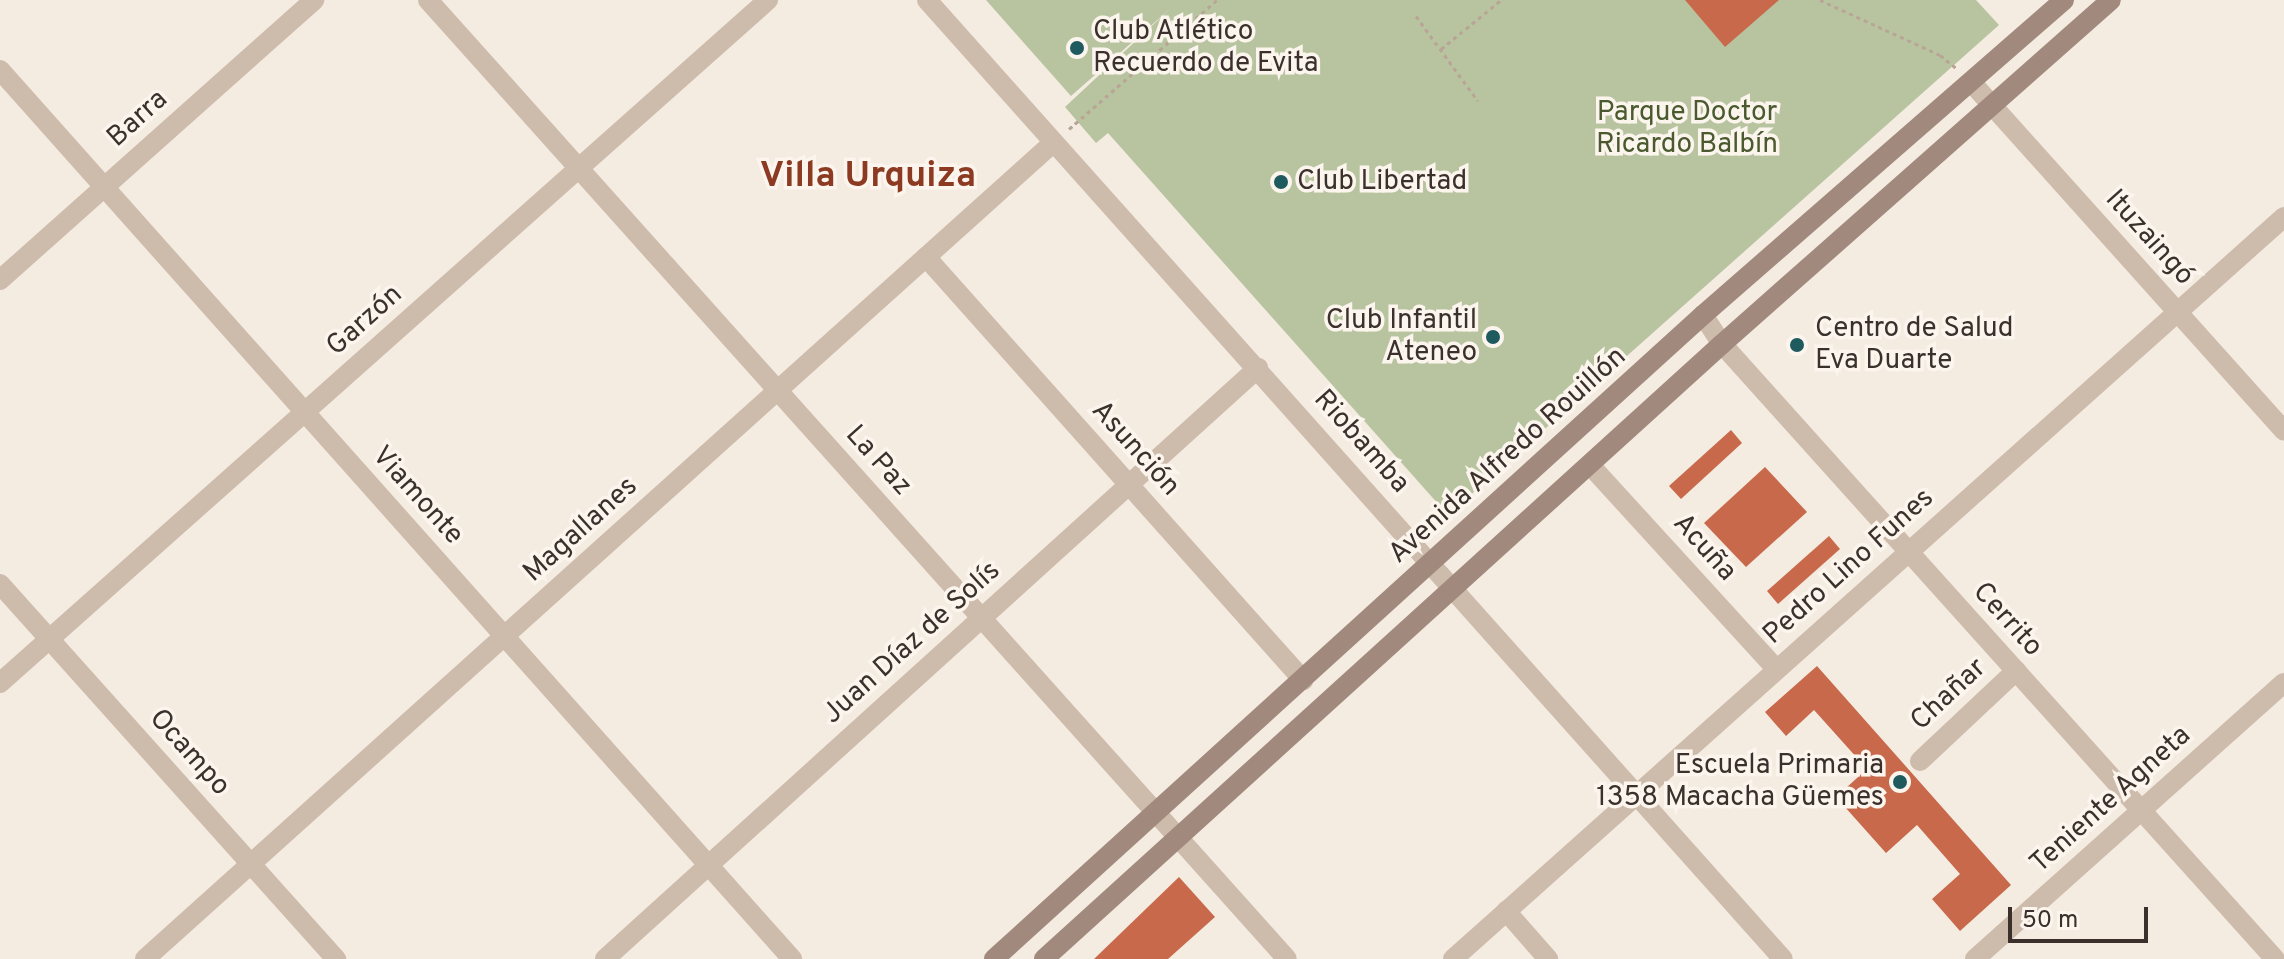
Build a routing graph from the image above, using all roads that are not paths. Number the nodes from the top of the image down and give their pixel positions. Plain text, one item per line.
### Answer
1 (314, 0) edge
2 (428, 0) edge
3 (927, 0) edge
4 (2064, 0) edge
5 (2111, 0) edge
6 (761, 2) edge
7 (0, 70) edge
8 (1972, 83) junction
9 (1993, 105) junction
10 (1054, 142) junction
11 (579, 168) junction
12 (104, 187) junction
13 (2284, 217) edge
14 (926, 257) junction
15 (0, 280) edge
16 (2178, 312) junction
17 (1703, 315) junction
18 (1722, 344) junction
19 (1258, 368) junction
20 (778, 390) junction
21 (305, 412) junction
22 (2284, 431) edge
23 (1590, 465) junction
24 (1129, 485) junction
25 (1908, 552) junction
26 (1444, 576) junction
27 (0, 584) edge
28 (981, 618) junction
29 (504, 636) junction
30 (49, 639) junction
31 (1776, 669) junction
32 (2016, 671) junction
33 (1303, 680) junction
34 (0, 683) edge
35 (2284, 683) edge
36 (1920, 761) dead end
37 (1637, 794) junction
38 (2142, 811) junction
39 (1155, 812) junction
40 (1179, 839) junction
41 (250, 864) junction
42 (709, 865) junction
43 (1506, 911) junction
44 (145, 959) edge
45 (336, 959) edge
46 (605, 959) edge
47 (792, 959) edge
48 (994, 959) edge
49 (1044, 959) edge
50 (1287, 959) edge
51 (1453, 959) edge
52 (1548, 959) edge
53 (1783, 959) edge
54 (1975, 959) edge
55 (2275, 959) edge

1 - 12 street, Barra
2 - 11 street, La Paz
3 - 10 street, Riobamba
4 - 8 street, Avenida Alfredo Rouillón
5 - 9 street, Avenida Alfredo Rouillón
6 - 11 street, Garzón
7 - 12 street, Viamonte
8 - 9 street, Ituzaingó
8 - 17 street, Avenida Alfredo Rouillón
9 - 16 street, Ituzaingó
9 - 18 street, Avenida Alfredo Rouillón
10 - 14 street, Magallanes
10 - 19 street, Riobamba
11 - 20 street, La Paz
11 - 21 street, Garzón
12 - 15 street, Barra
12 - 21 street, Viamonte
13 - 16 street, Pedro Lino Funes
14 - 20 street, Magallanes
14 - 24 street, Asunción
16 - 22 street, Ituzaingó
16 - 25 street, Pedro Lino Funes
17 - 18 street, Cerrito
17 - 26 street, Avenida Alfredo Rouillón
18 - 23 street, Avenida Alfredo Rouillón
18 - 25 street, Cerrito
19 - 24 street, Juan Díaz de Solís
19 - 26 street, Riobamba
20 - 28 street, La Paz
20 - 29 street, Magallanes
21 - 29 street, Viamonte
21 - 30 street, Garzón
23 - 26 street, Avenida Alfredo Rouillón
23 - 31 street, Acuña
24 - 28 street, Juan Díaz de Solís
24 - 33 street, Asunción
25 - 31 street, Pedro Lino Funes
25 - 32 street, Cerrito
26 - 33 street, Avenida Alfredo Rouillón
26 - 37 street, Riobamba
26 - 40 street, Avenida Alfredo Rouillón
27 - 30 street, Ocampo
28 - 39 street, La Paz
28 - 42 street, Juan Díaz de Solís
29 - 41 street, Magallanes
29 - 42 street, Viamonte
30 - 34 street, Garzón
30 - 41 street, Ocampo
31 - 37 street, Pedro Lino Funes
32 - 36 street, Chañar
32 - 38 street, Cerrito
33 - 39 street, Avenida Alfredo Rouillón
35 - 38 street, Teniente Agneta
37 - 43 street, Pedro Lino Funes
37 - 53 street, Riobamba
38 - 54 street, Teniente Agneta
38 - 55 street, Cerrito
39 - 40 street, La Paz
39 - 48 street, Avenida Alfredo Rouillón
40 - 49 street, Avenida Alfredo Rouillón
40 - 50 street, La Paz
41 - 44 street, Magallanes
41 - 45 street, Ocampo
42 - 46 street, Juan Díaz de Solís
42 - 47 street, Viamonte
43 - 51 street, Pedro Lino Funes
43 - 52 street

